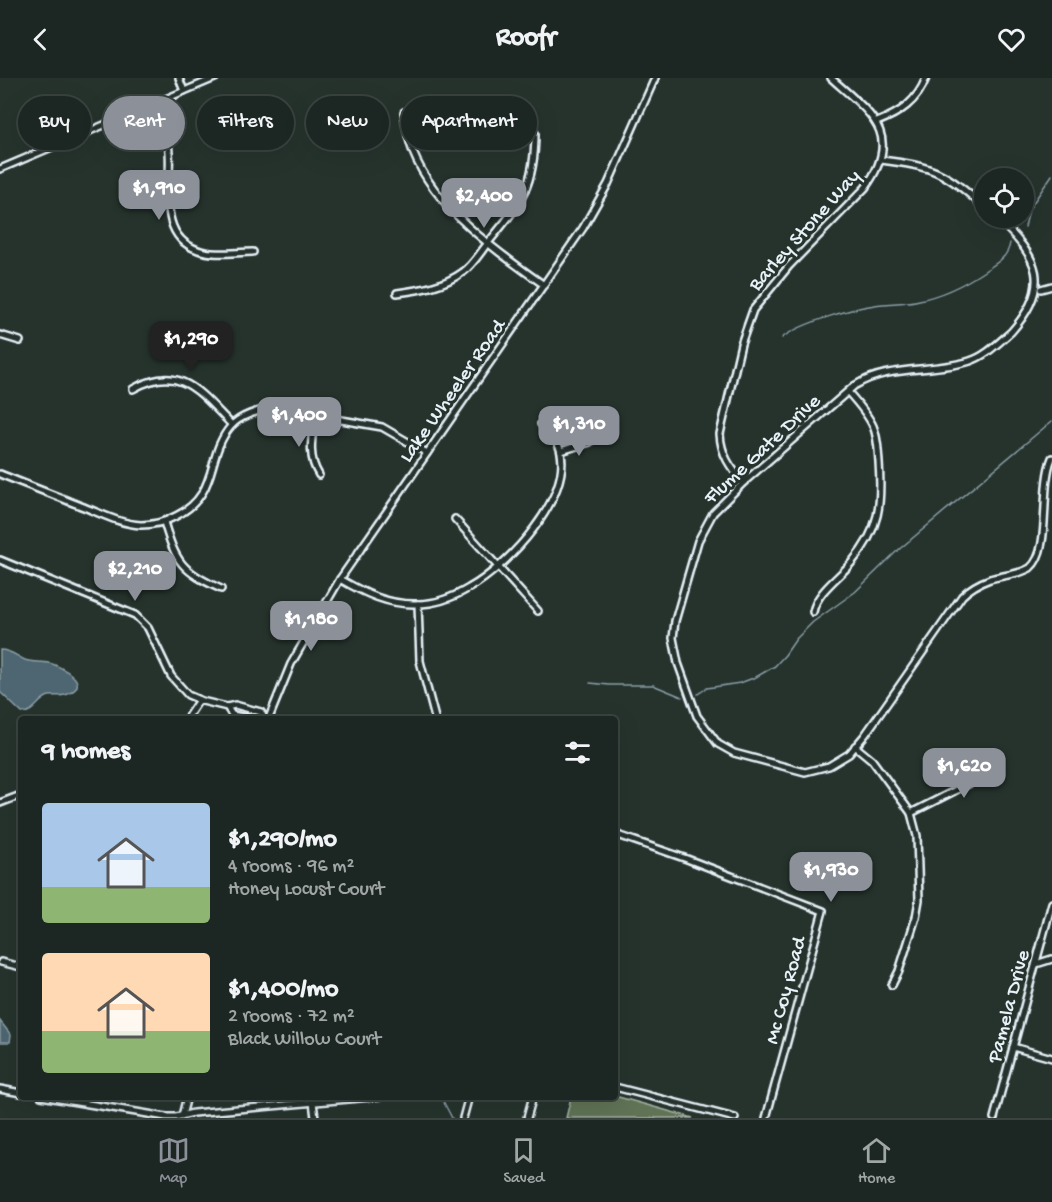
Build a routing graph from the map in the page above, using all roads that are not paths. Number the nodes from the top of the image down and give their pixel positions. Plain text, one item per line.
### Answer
1 (179, 78) edge
2 (214, 78) edge
3 (655, 78) edge
4 (831, 78) edge
5 (926, 78) edge
6 (184, 91) junction
7 (172, 96) edge
8 (877, 122) junction
9 (103, 125) edge
10 (169, 150) edge
11 (414, 150) edge
12 (535, 150) edge
13 (881, 160) junction
14 (0, 169) edge
15 (974, 198) edge
16 (1007, 228) edge
17 (487, 243) junction
18 (253, 252) dead end
19 (544, 285) junction
20 (1052, 286) edge
21 (1041, 289) junction
22 (397, 293) dead end
23 (0, 335) edge
24 (20, 341) dead end
25 (133, 389) dead end
26 (848, 392) junction
27 (315, 416) junction
28 (541, 424) dead end
29 (232, 425) junction
30 (590, 442) dead end
31 (561, 451) junction
32 (427, 453) junction
33 (1052, 458) edge
34 (0, 474) edge
35 (319, 475) dead end
36 (744, 482) junction
37 (455, 519) dead end
38 (164, 522) junction
39 (0, 560) edge
40 (498, 567) junction
41 (340, 579) junction
42 (221, 589) dead end
43 (418, 604) junction
44 (538, 611) dead end
45 (813, 612) dead end
46 (199, 700) junction
47 (227, 708) junction
48 (188, 716) edge
49 (237, 716) edge
50 (263, 716) edge
51 (270, 716) edge
52 (434, 716) edge
53 (855, 746) junction
54 (995, 755) dead end
55 (18, 796) edge
56 (0, 803) edge
57 (910, 813) junction
58 (618, 835) edge
59 (1052, 903) edge
60 (1052, 959) edge
61 (2, 962) dead end
62 (1036, 963) junction
63 (18, 966) edge
64 (892, 986) dead end
65 (1013, 1047) junction
66 (1052, 1058) edge
67 (618, 1088) edge
68 (0, 1089) edge
69 (18, 1092) edge
70 (65, 1100) edge
71 (186, 1100) edge
72 (336, 1100) edge
73 (468, 1100) edge
74 (532, 1100) edge
75 (313, 1102) junction
76 (182, 1117) edge
77 (315, 1118) edge
78 (463, 1118) edge
79 (527, 1118) edge
80 (735, 1118) edge
81 (766, 1118) edge
82 (994, 1118) edge

1 - 6 street
2 - 6 street
3 - 19 street, Lake Wheeler Road
4 - 8 street
5 - 8 street
6 - 7 street
8 - 13 street, Barley Stone Way
9 - 14 street
10 - 18 street
11 - 17 street
12 - 17 street
13 - 15 street
13 - 36 street, Barley Stone Way
16 - 21 street
17 - 19 street
17 - 22 street
19 - 32 street, Lake Wheeler Road
20 - 21 street
21 - 26 street, Flume Gate Drive
23 - 24 street
25 - 29 street
26 - 36 street, Flume Gate Drive
26 - 45 street
27 - 29 street
27 - 32 street
27 - 35 street
28 - 31 street
29 - 38 street
30 - 31 street
31 - 40 street
32 - 41 street, Lake Wheeler Road
33 - 53 street, Flume Gate Drive
34 - 38 street
36 - 53 street, Flume Gate Drive
37 - 40 street
38 - 42 street
39 - 46 street
40 - 43 street
40 - 44 street
41 - 43 street
41 - 51 street, Lake Wheeler Road
43 - 52 street
46 - 47 street
46 - 48 street
47 - 49 street
47 - 50 street
53 - 57 street
54 - 57 street
55 - 56 street
57 - 64 street
58 - 81 street, Mc Coy Road
59 - 62 street, Pamela Drive
60 - 62 street
61 - 63 street
62 - 65 street, Pamela Drive
65 - 66 street
65 - 82 street, Pamela Drive
67 - 80 street
68 - 69 street
70 - 76 street
71 - 76 street
72 - 75 street
73 - 78 street
74 - 79 street
75 - 76 street
75 - 77 street

